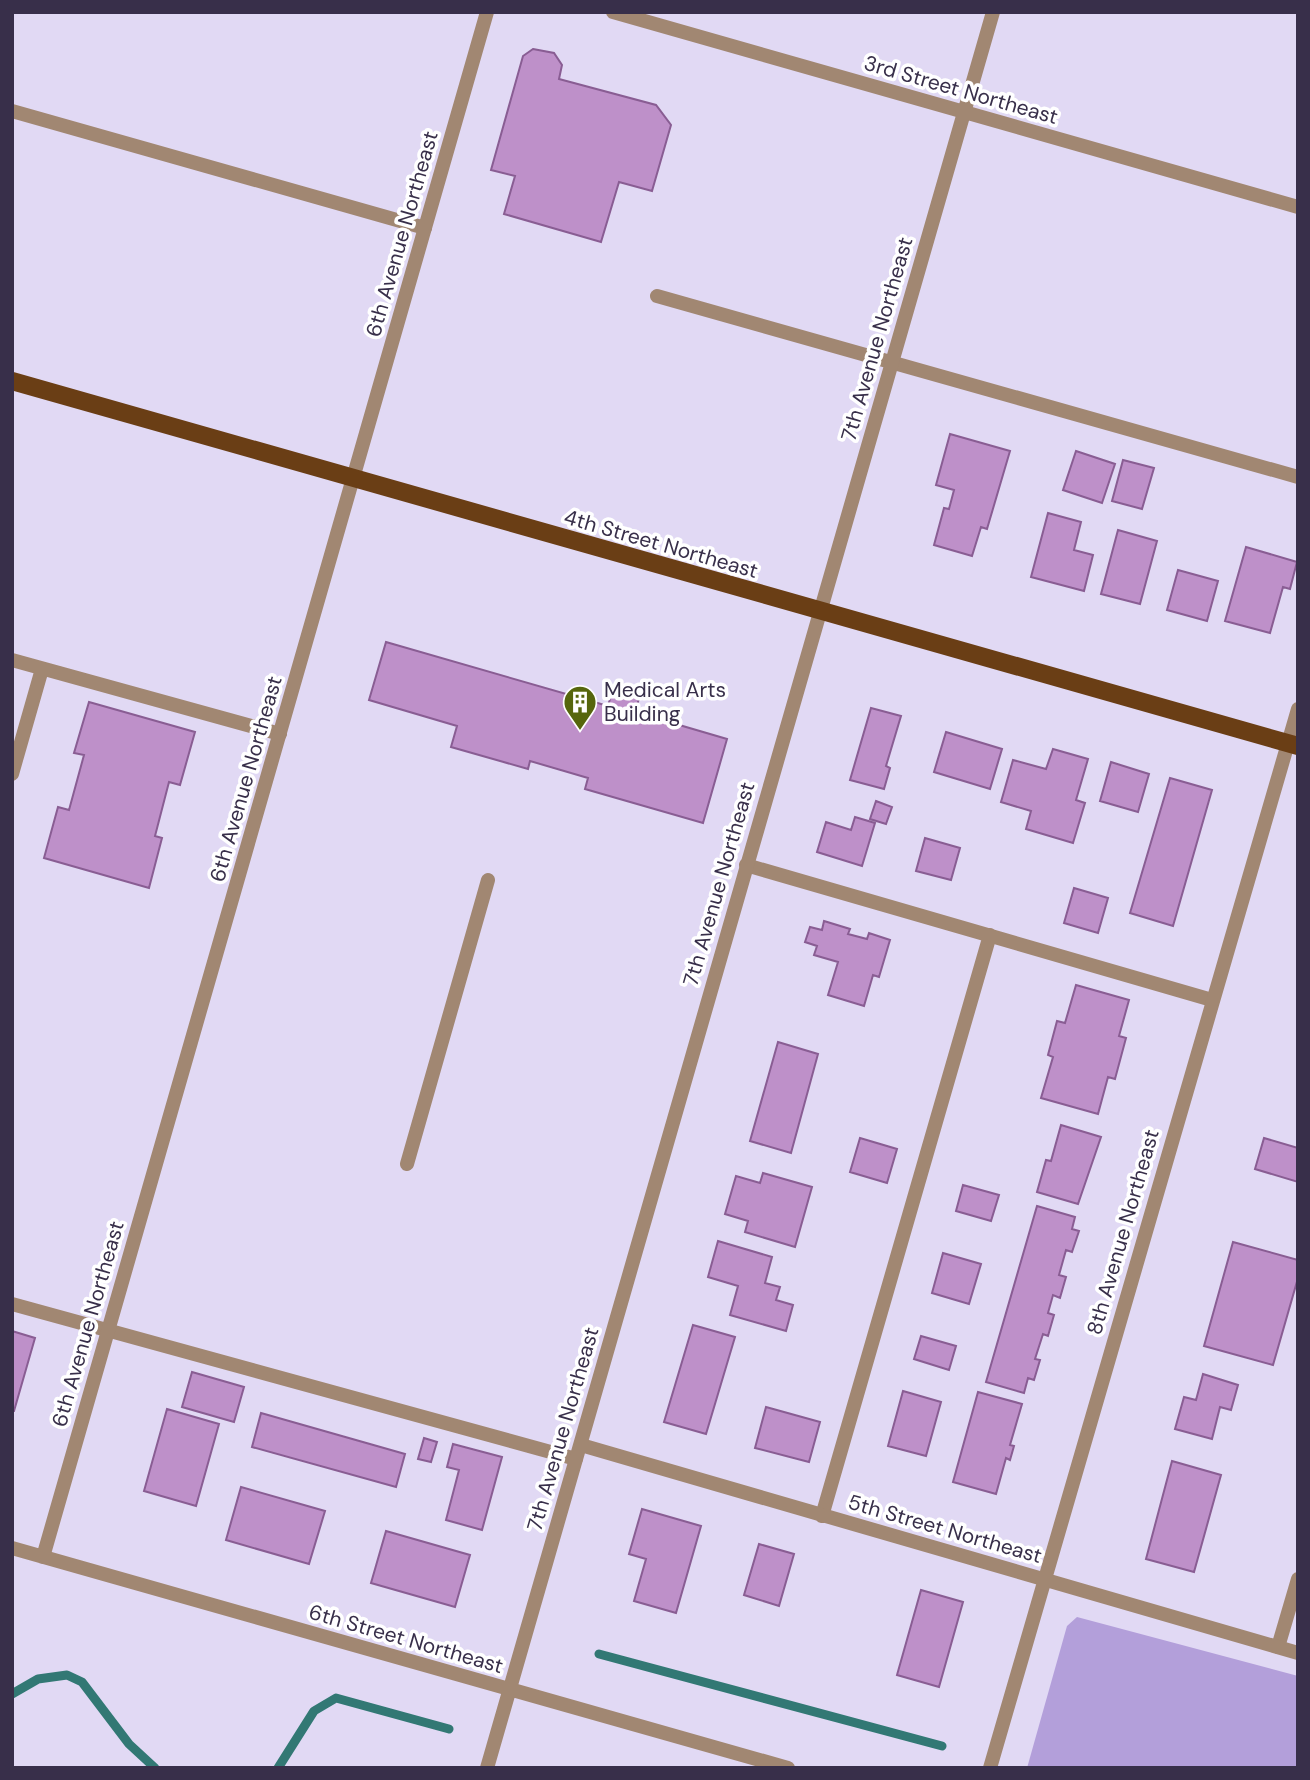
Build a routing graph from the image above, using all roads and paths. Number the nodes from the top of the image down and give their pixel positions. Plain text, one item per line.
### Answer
1 (487, 12) edge
2 (613, 12) edge
3 (993, 12) edge
4 (12, 111) edge
5 (965, 113) junction
6 (1298, 207) edge
7 (425, 228) junction
8 (657, 296) dead end
9 (892, 362) junction
10 (12, 382) edge
11 (1298, 477) edge
12 (354, 480) junction
13 (818, 612) junction
14 (12, 660) edge
15 (42, 669) junction
16 (1298, 709) edge
17 (280, 733) junction
18 (1293, 744) edge
19 (12, 774) edge
20 (746, 865) junction
21 (488, 880) dead end
22 (990, 935) junction
23 (1212, 1000) junction
24 (407, 1164) dead end
25 (12, 1304) edge
26 (108, 1332) junction
27 (579, 1452) junction
28 (822, 1517) junction
29 (12, 1548) edge
30 (43, 1557) junction
31 (1044, 1579) junction
32 (1298, 1579) edge
33 (1278, 1647) junction
34 (1298, 1653) edge
35 (509, 1690) junction
36 (487, 1768) edge
37 (788, 1768) edge
38 (990, 1768) edge

1 - 7 street, 6th Avenue Northeast
2 - 5 street, 3rd Street Northeast
3 - 5 street, 7th Avenue Northeast
4 - 7 street
5 - 6 street, 3rd Street Northeast
5 - 9 street, 7th Avenue Northeast
7 - 12 street, 6th Avenue Northeast
8 - 9 street
9 - 11 street
9 - 13 street, 7th Avenue Northeast
10 - 12 main road, 4th Street Northeast
12 - 13 main road, 4th Street Northeast
12 - 17 street, 6th Avenue Northeast
13 - 18 main road, 4th Street Northeast
13 - 20 street, 7th Avenue Northeast
14 - 15 street
15 - 17 street
15 - 19 street
16 - 18 street, 8th Avenue Northeast
17 - 26 street, 6th Avenue Northeast
18 - 23 street, 8th Avenue Northeast
20 - 22 street
20 - 27 street, 7th Avenue Northeast
21 - 24 street
22 - 23 street
22 - 28 street
23 - 31 street, 8th Avenue Northeast
25 - 26 street, 5th Street Northeast
26 - 27 street, 5th Street Northeast
26 - 30 street, 6th Avenue Northeast
27 - 28 street, 5th Street Northeast
27 - 35 street, 7th Avenue Northeast
28 - 31 street, 5th Street Northeast
29 - 30 street, 6th Street Northeast
30 - 35 street, 6th Street Northeast
31 - 33 street, 5th Street Northeast
31 - 38 street, 8th Avenue Northeast
32 - 33 street
33 - 34 street, 5th Street Northeast
35 - 36 street, 7th Avenue Northeast
35 - 37 street, 6th Street Northeast

